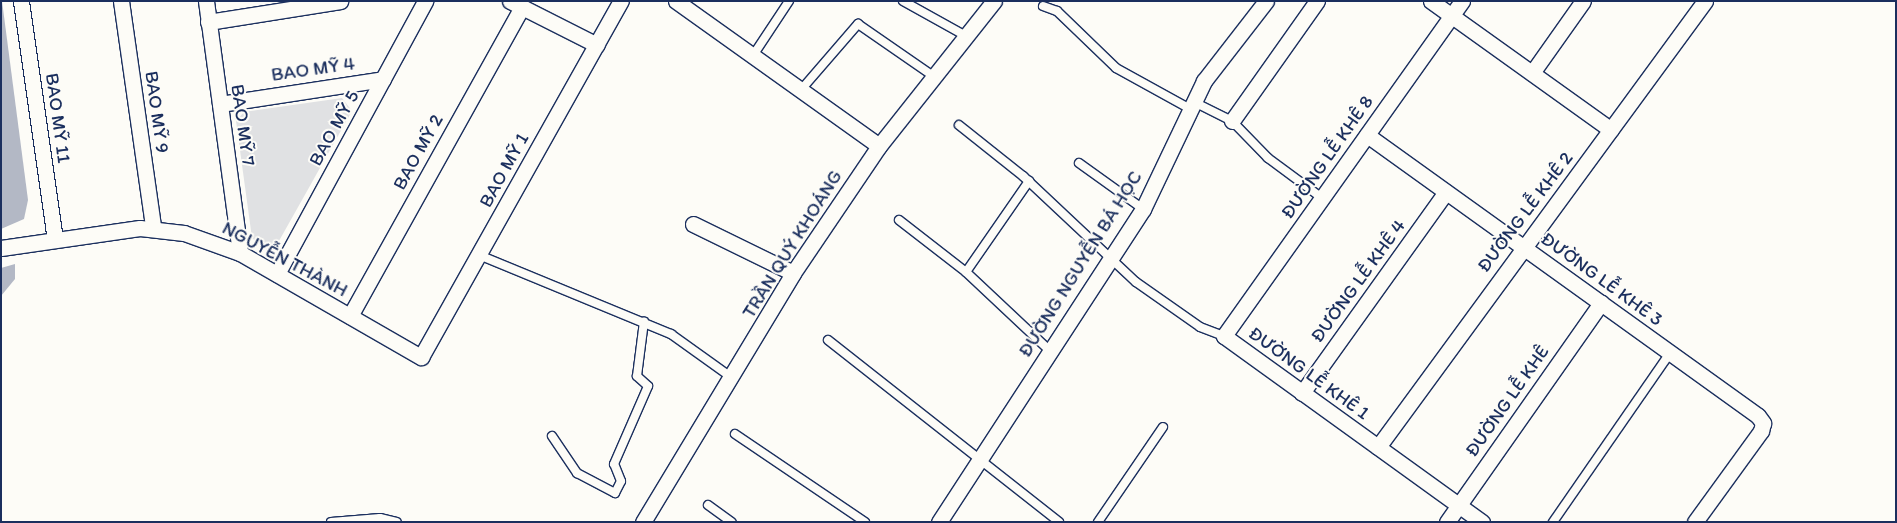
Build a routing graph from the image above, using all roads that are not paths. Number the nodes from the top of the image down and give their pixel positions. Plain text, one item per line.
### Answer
1 (21, 1) edge
2 (121, 1) edge
3 (206, 1) edge
4 (340, 1) edge
5 (425, 1) edge
6 (622, 1) edge
7 (676, 1) edge
8 (789, 1) edge
9 (903, 1) edge
10 (994, 1) edge
11 (1266, 1) edge
12 (1317, 1) edge
13 (1431, 1) edge
14 (1462, 1) edge
15 (1583, 1) edge
16 (1705, 1) edge
17 (516, 4) edge
18 (1043, 6) dead end
19 (1451, 16) junction
20 (208, 22) junction
21 (964, 35) junction
22 (597, 45) junction
23 (752, 57) junction
24 (1532, 74) junction
25 (933, 76) junction
26 (383, 79) junction
27 (800, 91) junction
28 (220, 104) junction
29 (1194, 107) junction
30 (1232, 121) junction
31 (959, 125) dead end
32 (1611, 130) junction
33 (1367, 135) junction
34 (879, 146) junction
35 (1079, 163) dead end
36 (1029, 181) junction
37 (1446, 192) junction
38 (1322, 198) junction
39 (1143, 209) junction
40 (899, 220) dead end
41 (693, 224) dead end
42 (153, 228) junction
43 (55, 240) junction
44 (1, 248) edge
45 (1523, 248) junction
46 (240, 253) junction
47 (480, 255) junction
48 (1112, 260) junction
49 (966, 272) junction
50 (793, 273) junction
51 (276, 274) junction
52 (1601, 303) junction
53 (350, 316) junction
54 (644, 321) junction
55 (1224, 336) junction
56 (828, 340) dead end
57 (1050, 351) junction
58 (1670, 353) junction
59 (421, 357) joint
60 (733, 378) junction
61 (1302, 393) junction
62 (1164, 428) dead end
63 (735, 434) dead end
64 (552, 436) dead end
65 (1378, 447) junction
66 (977, 461) junction
67 (708, 505) dead end
68 (1458, 505) junction
69 (331, 522) edge
70 (397, 522) edge
71 (644, 522) edge
72 (730, 522) edge
73 (865, 522) edge
74 (939, 522) edge
75 (1059, 522) edge
76 (1098, 522) edge
77 (1447, 522) edge
78 (1482, 522) edge
79 (1553, 522) edge
80 (1695, 522) edge

1 - 43 street, BAO MỸ 11
2 - 42 street, BAO MỸ 9
3 - 20 street, BAO MỸ 7
4 - 20 street
5 - 26 street, BAO MỸ 5
6 - 22 street, BAO MỸ 1
7 - 23 street
8 - 23 lane
9 - 21 lane
10 - 21 street, TRẦN QUÝ KHOÁNG
11 - 29 street, ĐƯỜNG NGUYỄN BÁ HỌC
12 - 30 street
13 - 19 street
14 - 19 street, ĐƯỜNG LỄ KHÊ 8
15 - 24 street
16 - 32 street, ĐƯỜNG LỄ KHÊ 2
17 - 22 street
17 - 53 street, BAO MỸ 2
18 - 29 lane
19 - 24 street
19 - 33 street, ĐƯỜNG LỄ KHÊ 8
20 - 28 street, BAO MỸ 7
21 - 25 street, TRẦN QUÝ KHOÁNG
22 - 47 street, BAO MỸ 1
23 - 27 street
24 - 32 street
25 - 27 lane
25 - 34 street, TRẦN QUÝ KHOÁNG
26 - 28 street, BAO MỸ 4
26 - 51 street, BAO MỸ 5
27 - 34 street
28 - 46 street, BAO MỸ 7
29 - 30 lane
29 - 39 street, ĐƯỜNG NGUYỄN BÁ HỌC
30 - 38 lane
31 - 36 lane, ĐƯỜNG LỄ KHÊ 1
32 - 45 street, ĐƯỜNG LỄ KHÊ 2
33 - 37 street, ĐƯỜNG LỄ KHÊ 3
33 - 38 street, ĐƯỜNG LỄ KHÊ 8
34 - 50 street, TRẦN QUÝ KHOÁNG
35 - 39 lane
36 - 48 lane, ĐƯỜNG LỄ KHÊ 1
36 - 49 lane
37 - 45 street, ĐƯỜNG LỄ KHÊ 3
37 - 61 street, ĐƯỜNG LỄ KHÊ 4
38 - 55 street, ĐƯỜNG LỄ KHÊ 8
39 - 48 street, ĐƯỜNG NGUYỄN BÁ HỌC
40 - 49 lane
41 - 50 street
42 - 43 street, NGUYỄN THÀNH
42 - 46 street, NGUYỄN THÀNH
43 - 44 street, NGUYỄN THÀNH
45 - 52 street, ĐƯỜNG LỄ KHÊ 3
45 - 65 street, ĐƯỜNG LỄ KHÊ 2
46 - 51 street, NGUYỄN THÀNH
47 - 54 lane
47 - 59 street, BAO MỸ 1
48 - 55 lane, ĐƯỜNG LỄ KHÊ 1
48 - 57 street, ĐƯỜNG NGUYỄN BÁ HỌC
49 - 57 lane
50 - 60 street, TRẦN QUÝ KHOÁNG
51 - 53 street, NGUYỄN THÀNH
52 - 58 street, ĐƯỜNG LỄ KHÊ 3
52 - 68 street, ĐƯỜNG LỄ KHÊ
53 - 59 street, NGUYỄN THÀNH
54 - 60 lane
54 - 64 lane
55 - 61 street, ĐƯỜNG LỄ KHÊ 1
56 - 66 lane
57 - 66 street, ĐƯỜNG NGUYỄN BÁ HỌC
58 - 79 lane
58 - 80 street, ĐƯỜNG LỄ KHÊ 3
60 - 71 street, TRẦN QUÝ KHOÁNG
61 - 65 street, ĐƯỜNG LỄ KHÊ 1
62 - 76 lane
63 - 73 lane
65 - 68 street, ĐƯỜNG LỄ KHÊ 1
66 - 74 street, ĐƯỜNG NGUYỄN BÁ HỌC
66 - 75 lane
67 - 72 lane
68 - 77 street, ĐƯỜNG LỄ KHÊ
68 - 78 street, ĐƯỜNG LỄ KHÊ 1
69 - 70 lane

